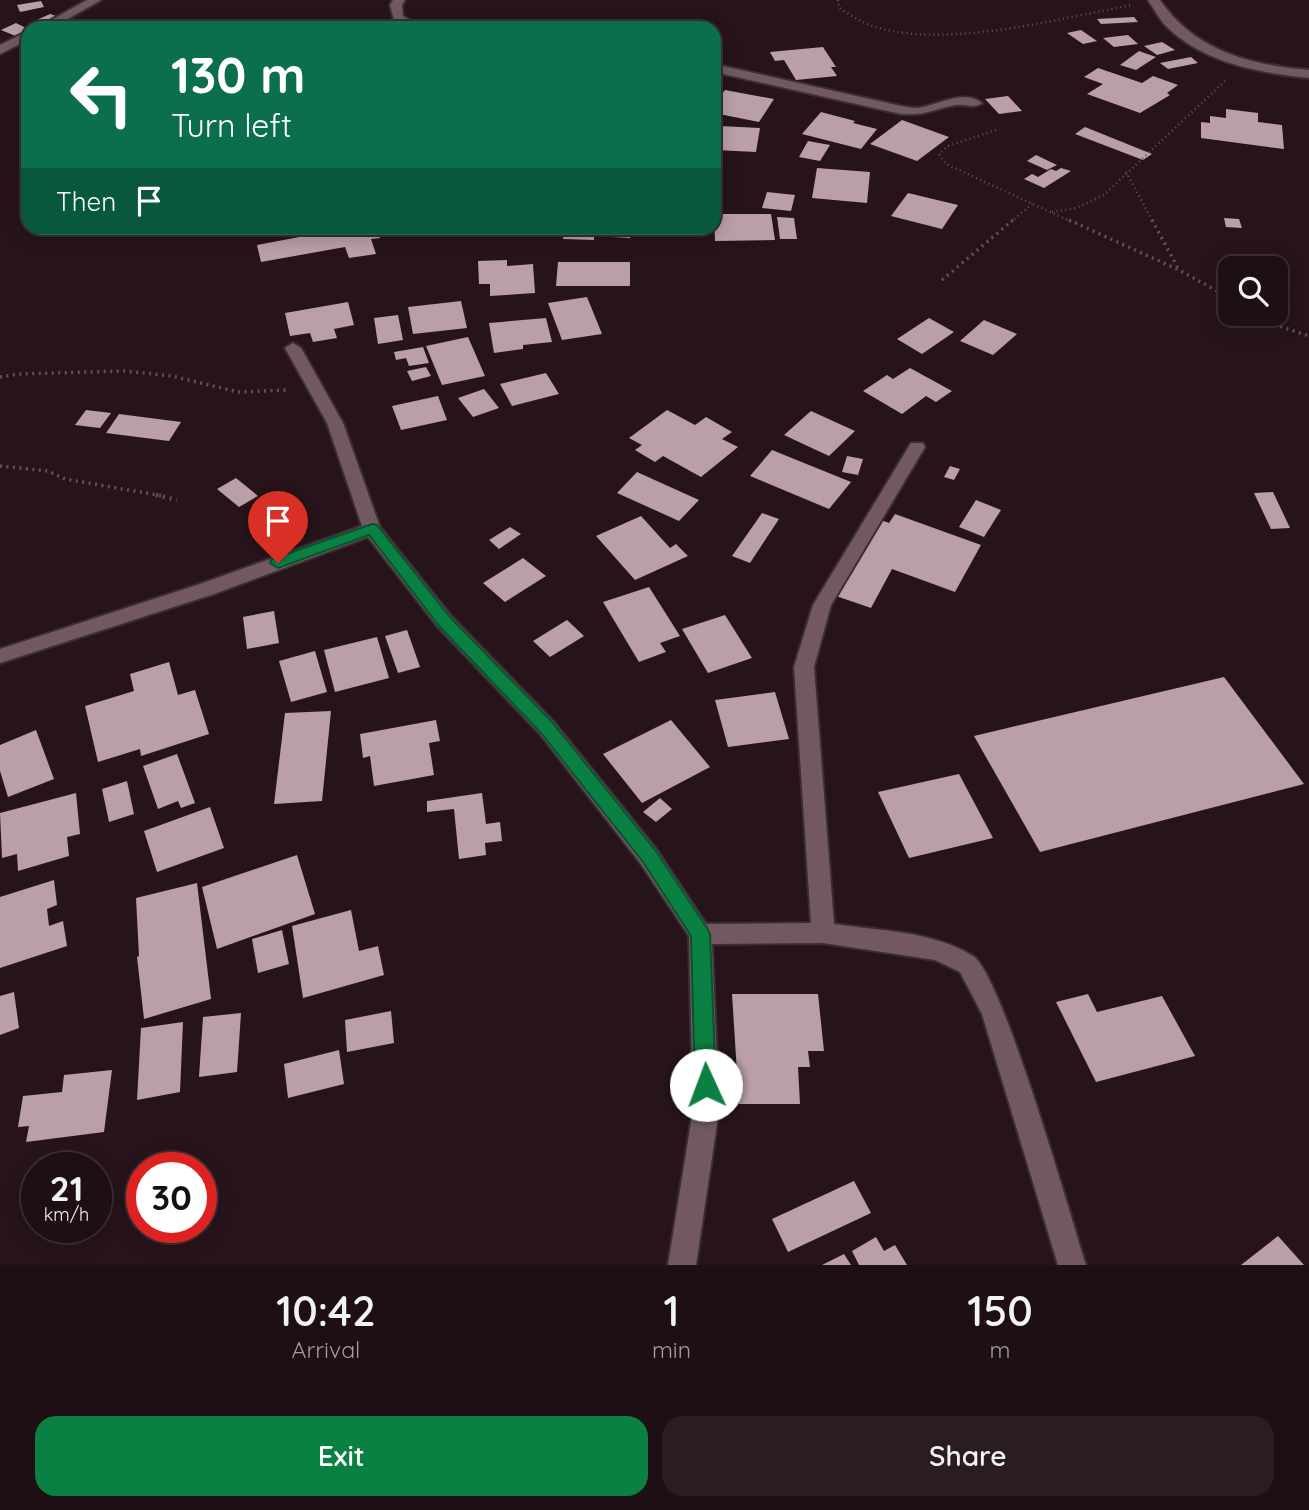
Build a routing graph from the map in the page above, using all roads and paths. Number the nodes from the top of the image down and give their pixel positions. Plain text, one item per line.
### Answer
1 (96, 0) edge
2 (400, 0) edge
3 (838, 0) edge
4 (1154, 0) edge
5 (56, 21) edge
6 (404, 21) edge
7 (21, 39) edge
8 (0, 50) edge
9 (1245, 63) junction
10 (721, 70) edge
11 (1309, 74) edge
12 (976, 103) dead end
13 (996, 130) dead end
14 (1126, 172) junction
15 (1032, 204) junction
16 (1051, 212) junction
17 (1180, 270) junction
18 (942, 280) dead end
19 (1218, 291) edge
20 (1280, 326) edge
21 (1309, 336) edge
22 (293, 348) dead end
23 (0, 377) edge
24 (317, 390) junction
25 (917, 447) dead end
26 (0, 466) edge
27 (177, 500) dead end
28 (372, 529) junction
29 (0, 656) edge
30 (823, 933) junction
31 (700, 934) junction
32 (681, 1265) edge
33 (1072, 1265) edge

1 - 5 street
2 - 6 street
3 - 4 path
4 - 9 street
7 - 8 street
9 - 11 street
9 - 14 path
10 - 12 street
13 - 15 path
14 - 16 path
14 - 17 path
15 - 16 path
15 - 18 path
16 - 17 path
17 - 19 path
20 - 21 path
22 - 24 street
23 - 24 path
24 - 28 street
25 - 30 street
26 - 27 path
28 - 29 street
28 - 31 street
30 - 31 street
30 - 33 street
31 - 32 street

